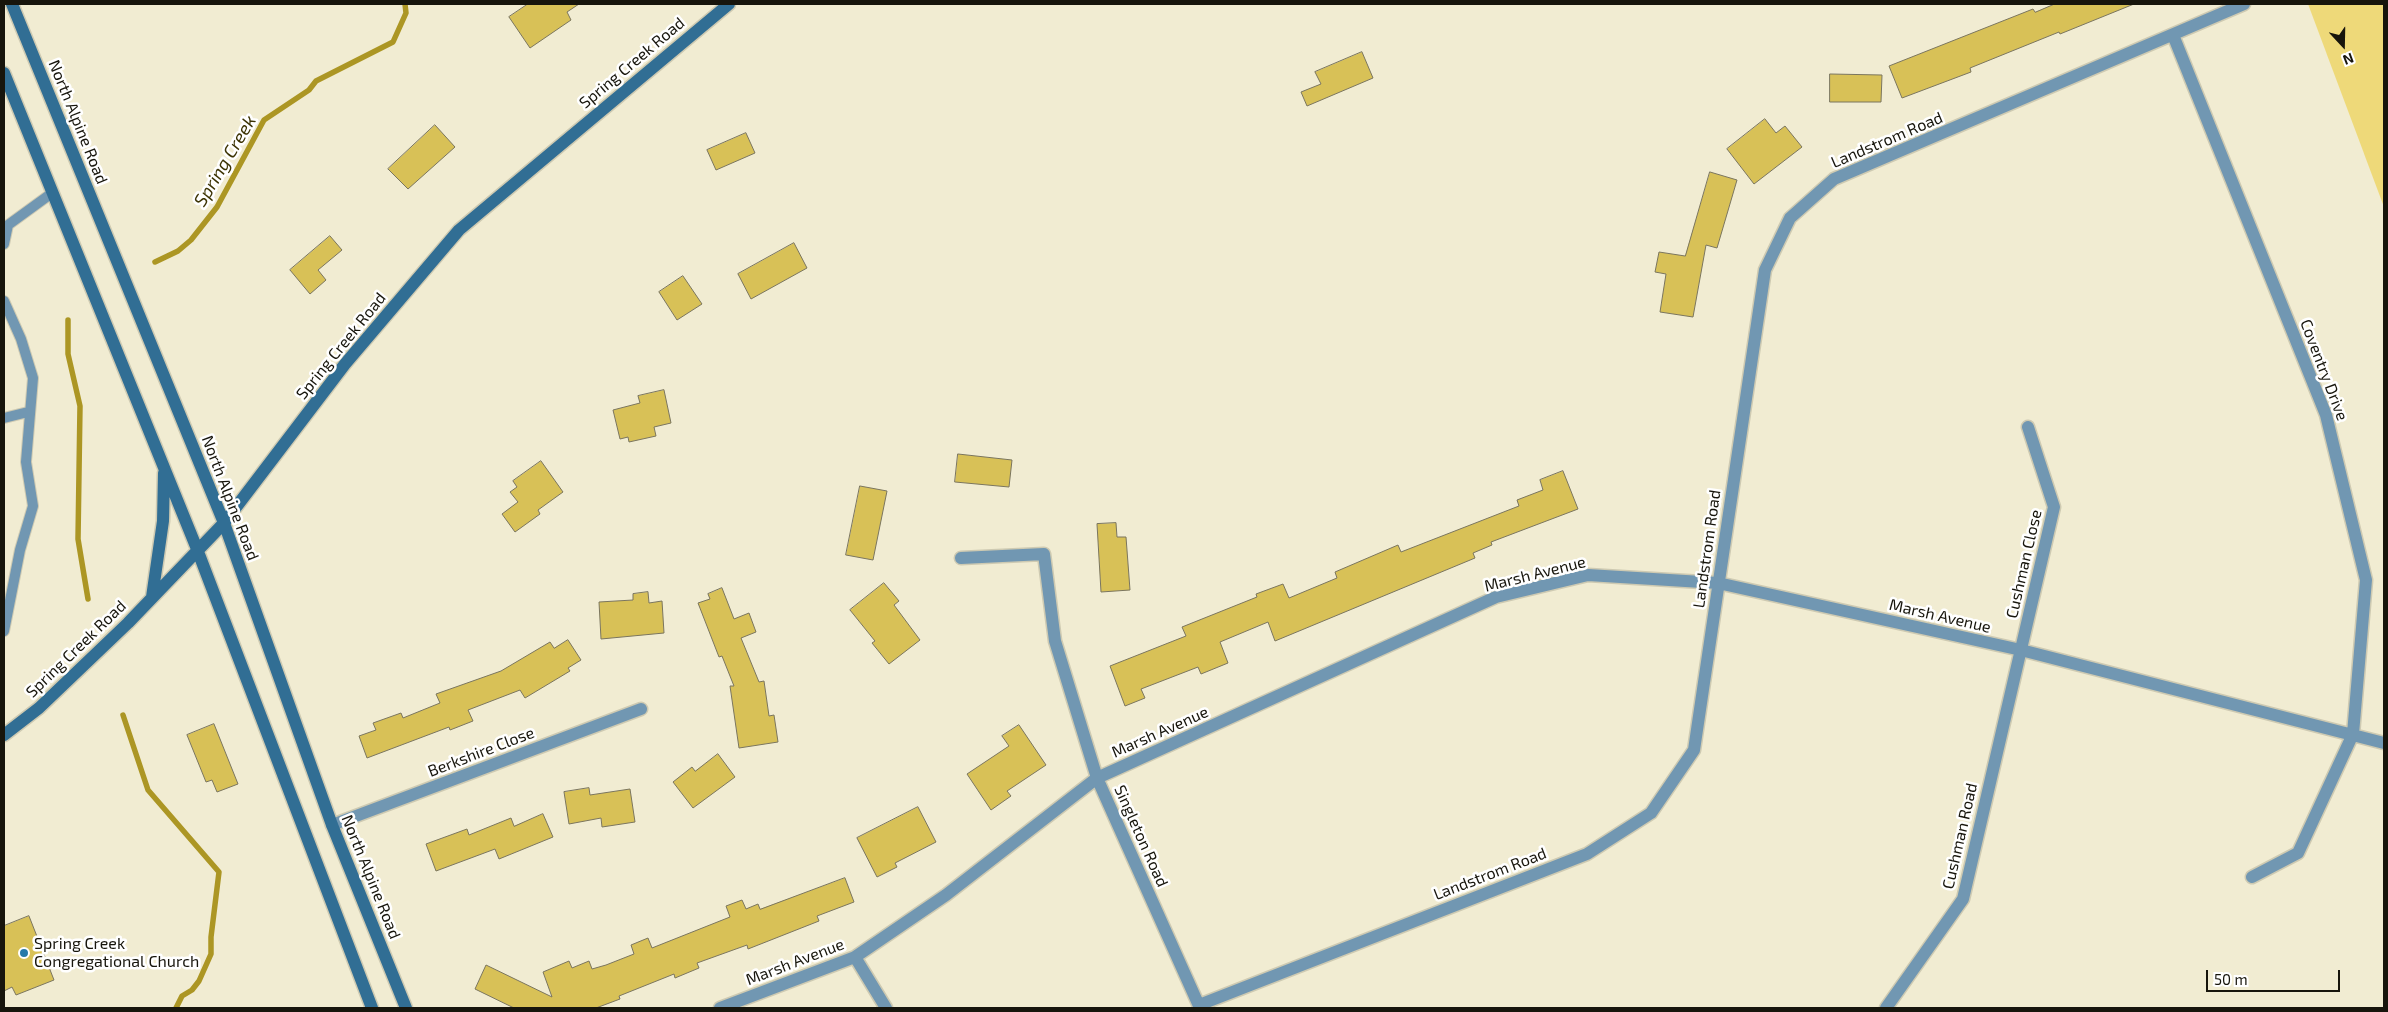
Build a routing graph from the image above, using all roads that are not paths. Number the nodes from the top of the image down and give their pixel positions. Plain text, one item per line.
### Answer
1 (12, 4) edge
2 (729, 4) edge
3 (2244, 4) edge
4 (2173, 36) junction
5 (4, 73) edge
6 (52, 193) junction
7 (4, 244) edge
8 (4, 301) edge
9 (28, 412) junction
10 (4, 418) edge
11 (2028, 427) dead end
12 (164, 468) junction
13 (224, 523) junction
14 (197, 549) junction
15 (961, 558) dead end
16 (1718, 583) junction
17 (152, 597) junction
18 (4, 632) edge
19 (2021, 650) junction
20 (641, 709) dead end
21 (2353, 734) junction
22 (4, 735) edge
23 (2384, 743) edge
24 (1097, 778) junction
25 (332, 825) junction
26 (2252, 877) dead end
27 (854, 957) junction
28 (1199, 1007) edge
29 (372, 1008) edge
30 (406, 1008) edge
31 (720, 1008) edge
32 (886, 1008) edge
33 (1886, 1008) edge

1 - 13 main road, North Alpine Road
2 - 13 main road, Spring Creek Road
3 - 4 street, Landstrom Road
4 - 16 street, Landstrom Road
4 - 21 street, Coventry Drive
5 - 6 main road
6 - 7 lane
6 - 12 main road
8 - 9 lane
9 - 10 lane
9 - 18 lane
11 - 19 street, Cushman Close
12 - 14 main road
12 - 17 main road
13 - 14 main road, Spring Creek Road
13 - 25 main road, North Alpine Road
14 - 17 main road, Spring Creek Road
14 - 29 main road
15 - 24 street, Singleton Road
16 - 19 street, Marsh Avenue
16 - 24 street, Marsh Avenue
16 - 28 street, Landstrom Road
17 - 22 main road, Spring Creek Road
19 - 21 street, Marsh Avenue
19 - 33 street, Cushman Road
20 - 25 street, Berkshire Close
21 - 23 street, Marsh Avenue
21 - 26 street, Coventry Drive
24 - 27 street, Marsh Avenue
24 - 28 street, Singleton Road
25 - 30 main road, North Alpine Road
27 - 31 street, Marsh Avenue
27 - 32 street

